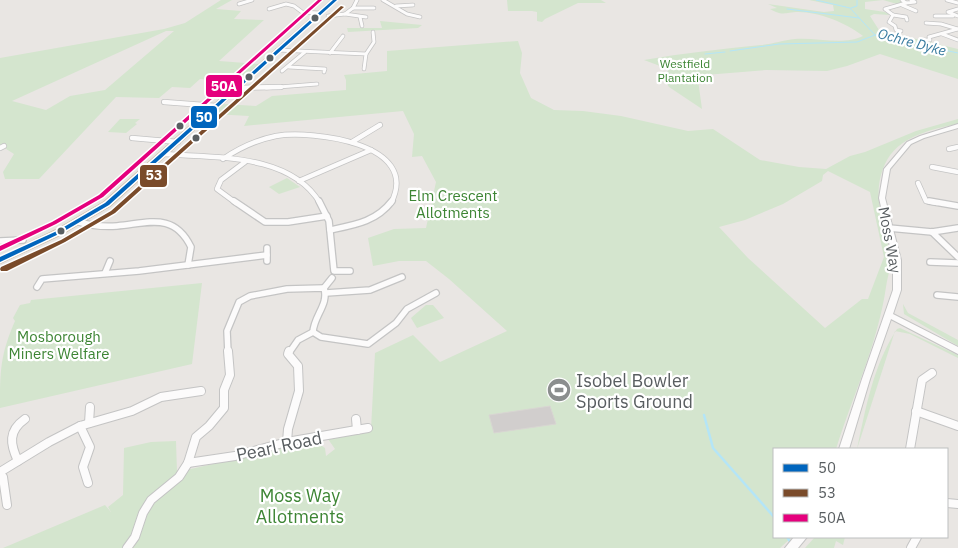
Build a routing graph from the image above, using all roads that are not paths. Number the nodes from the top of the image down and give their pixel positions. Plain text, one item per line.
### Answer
1 (252, 0) edge
2 (335, 0) edge
3 (357, 0) edge
4 (382, 0) edge
5 (902, 0) edge
6 (911, 0) edge
7 (947, 0) edge
8 (291, 1) edge
9 (958, 2) edge
10 (906, 3) junction
11 (239, 4) dead end
12 (288, 4) junction
13 (900, 4) junction
14 (413, 5) dead end
15 (396, 6) junction
16 (353, 8) junction
17 (374, 8) dead end
18 (958, 8) edge
19 (269, 9) dead end
20 (916, 10) dead end
21 (319, 13) junction
22 (345, 14) junction
23 (404, 14) junction
24 (893, 15) junction
25 (328, 16) dead end
26 (395, 16) dead end
27 (936, 16) dead end
28 (956, 16) edge
29 (360, 17) junction
30 (366, 17) dead end
31 (420, 17) dead end
32 (907, 20) dead end
33 (926, 23) dead end
34 (362, 26) dead end
35 (958, 29) edge
36 (901, 31) dead end
37 (373, 32) dead end
38 (942, 34) junction
39 (348, 38) dead end
40 (924, 40) dead end
41 (930, 40) junction
42 (958, 40) edge
43 (934, 42) dead end
44 (277, 50) junction
45 (305, 52) junction
46 (330, 53) junction
47 (366, 54) junction
48 (356, 64) dead end
49 (289, 67) junction
50 (282, 71) dead end
51 (324, 72) dead end
52 (317, 84) dead end
53 (237, 88) junction
54 (164, 102) dead end
55 (217, 106) junction
56 (380, 125) dead end
57 (958, 126) edge
58 (132, 138) dead end
59 (178, 142) junction
60 (352, 142) junction
61 (958, 147) edge
62 (949, 149) dead end
63 (371, 150) junction
64 (164, 154) junction
65 (223, 159) junction
66 (246, 162) junction
67 (932, 167) dead end
68 (958, 172) edge
69 (140, 176) junction
70 (299, 181) junction
71 (164, 182) dead end
72 (918, 183) dead end
73 (958, 206) edge
74 (327, 216) junction
75 (79, 222) junction
76 (889, 228) junction
77 (958, 228) edge
78 (330, 230) junction
79 (932, 232) junction
80 (23, 240) dead end
81 (0, 241) edge
82 (267, 255) dead end
83 (958, 258) edge
84 (0, 260) edge
85 (110, 261) dead end
86 (930, 262) dead end
87 (958, 263) edge
88 (188, 265) junction
89 (350, 271) dead end
90 (46, 272) dead end
91 (105, 273) junction
92 (334, 275) junction
93 (402, 277) dead end
94 (42, 279) junction
95 (37, 287) dead end
96 (325, 291) junction
97 (436, 293) dead end
98 (937, 296) dead end
99 (958, 297) edge
100 (889, 316) junction
101 (313, 332) junction
102 (958, 350) edge
103 (932, 373) dead end
104 (201, 391) dead end
105 (90, 407) dead end
106 (143, 407) junction
107 (916, 411) junction
108 (148, 413) dead end
109 (26, 419) dead end
110 (356, 419) dead end
111 (90, 423) junction
112 (80, 426) junction
113 (958, 426) edge
114 (368, 428) dead end
115 (357, 430) junction
116 (287, 442) junction
117 (844, 448) edge
118 (910, 448) edge
119 (18, 462) junction
120 (188, 463) junction
121 (0, 473) edge
122 (88, 484) dead end
123 (7, 505) dead end
124 (800, 538) edge
125 (127, 548) edge
126 (791, 548) edge

1 - 11 street
2 - 21 main road
3 - 16 street
4 - 15 street
5 - 10 street
6 - 10 street
7 - 9 street
8 - 12 street
10 - 13 street
12 - 19 street
12 - 21 street
13 - 20 street
13 - 24 street
14 - 15 street
15 - 23 street
16 - 17 street
16 - 22 street
18 - 28 street
21 - 44 main road
22 - 25 street
22 - 29 street
23 - 26 street
23 - 31 street
24 - 32 street
24 - 36 street
27 - 28 street
29 - 30 street
29 - 34 street
33 - 35 street
35 - 38 street
37 - 47 street
38 - 41 street
38 - 42 street
39 - 46 street
40 - 41 street
41 - 43 street
44 - 45 street
44 - 53 main road
45 - 46 street
45 - 49 street
46 - 47 street
47 - 48 street
49 - 50 street
49 - 51 street
52 - 53 street
53 - 55 main road
54 - 55 street
55 - 59 main road
56 - 60 street
57 - 76 street, Moss Way
58 - 59 street
59 - 64 main road
60 - 63 street
60 - 65 street
61 - 62 street
63 - 70 street
63 - 78 street
64 - 65 street
64 - 69 main road
65 - 66 street
66 - 70 street
66 - 74 street
67 - 68 street
69 - 71 street
69 - 75 main road
70 - 74 street
72 - 73 street
74 - 78 street
75 - 84 main road
75 - 88 street
76 - 79 street
76 - 100 street, Moss Way
77 - 79 street
78 - 92 street
79 - 83 street
80 - 81 street
82 - 88 street
85 - 91 street
86 - 87 street
88 - 91 street
89 - 92 street
90 - 94 street
91 - 94 street
92 - 96 street
93 - 96 street
94 - 95 street
96 - 101 street
96 - 120 street
97 - 101 street
98 - 99 street
100 - 102 street
100 - 117 street, Moss Way
101 - 116 street
103 - 107 street
104 - 106 street
105 - 111 street
106 - 108 street
106 - 111 street
107 - 113 street
107 - 118 street
109 - 119 street
110 - 115 street
111 - 112 street
112 - 119 street
112 - 122 street
114 - 115 street, Pearl Road
115 - 116 street, Pearl Road
116 - 120 street, Pearl Road
119 - 121 street
120 - 125 street
121 - 123 street
124 - 126 street

